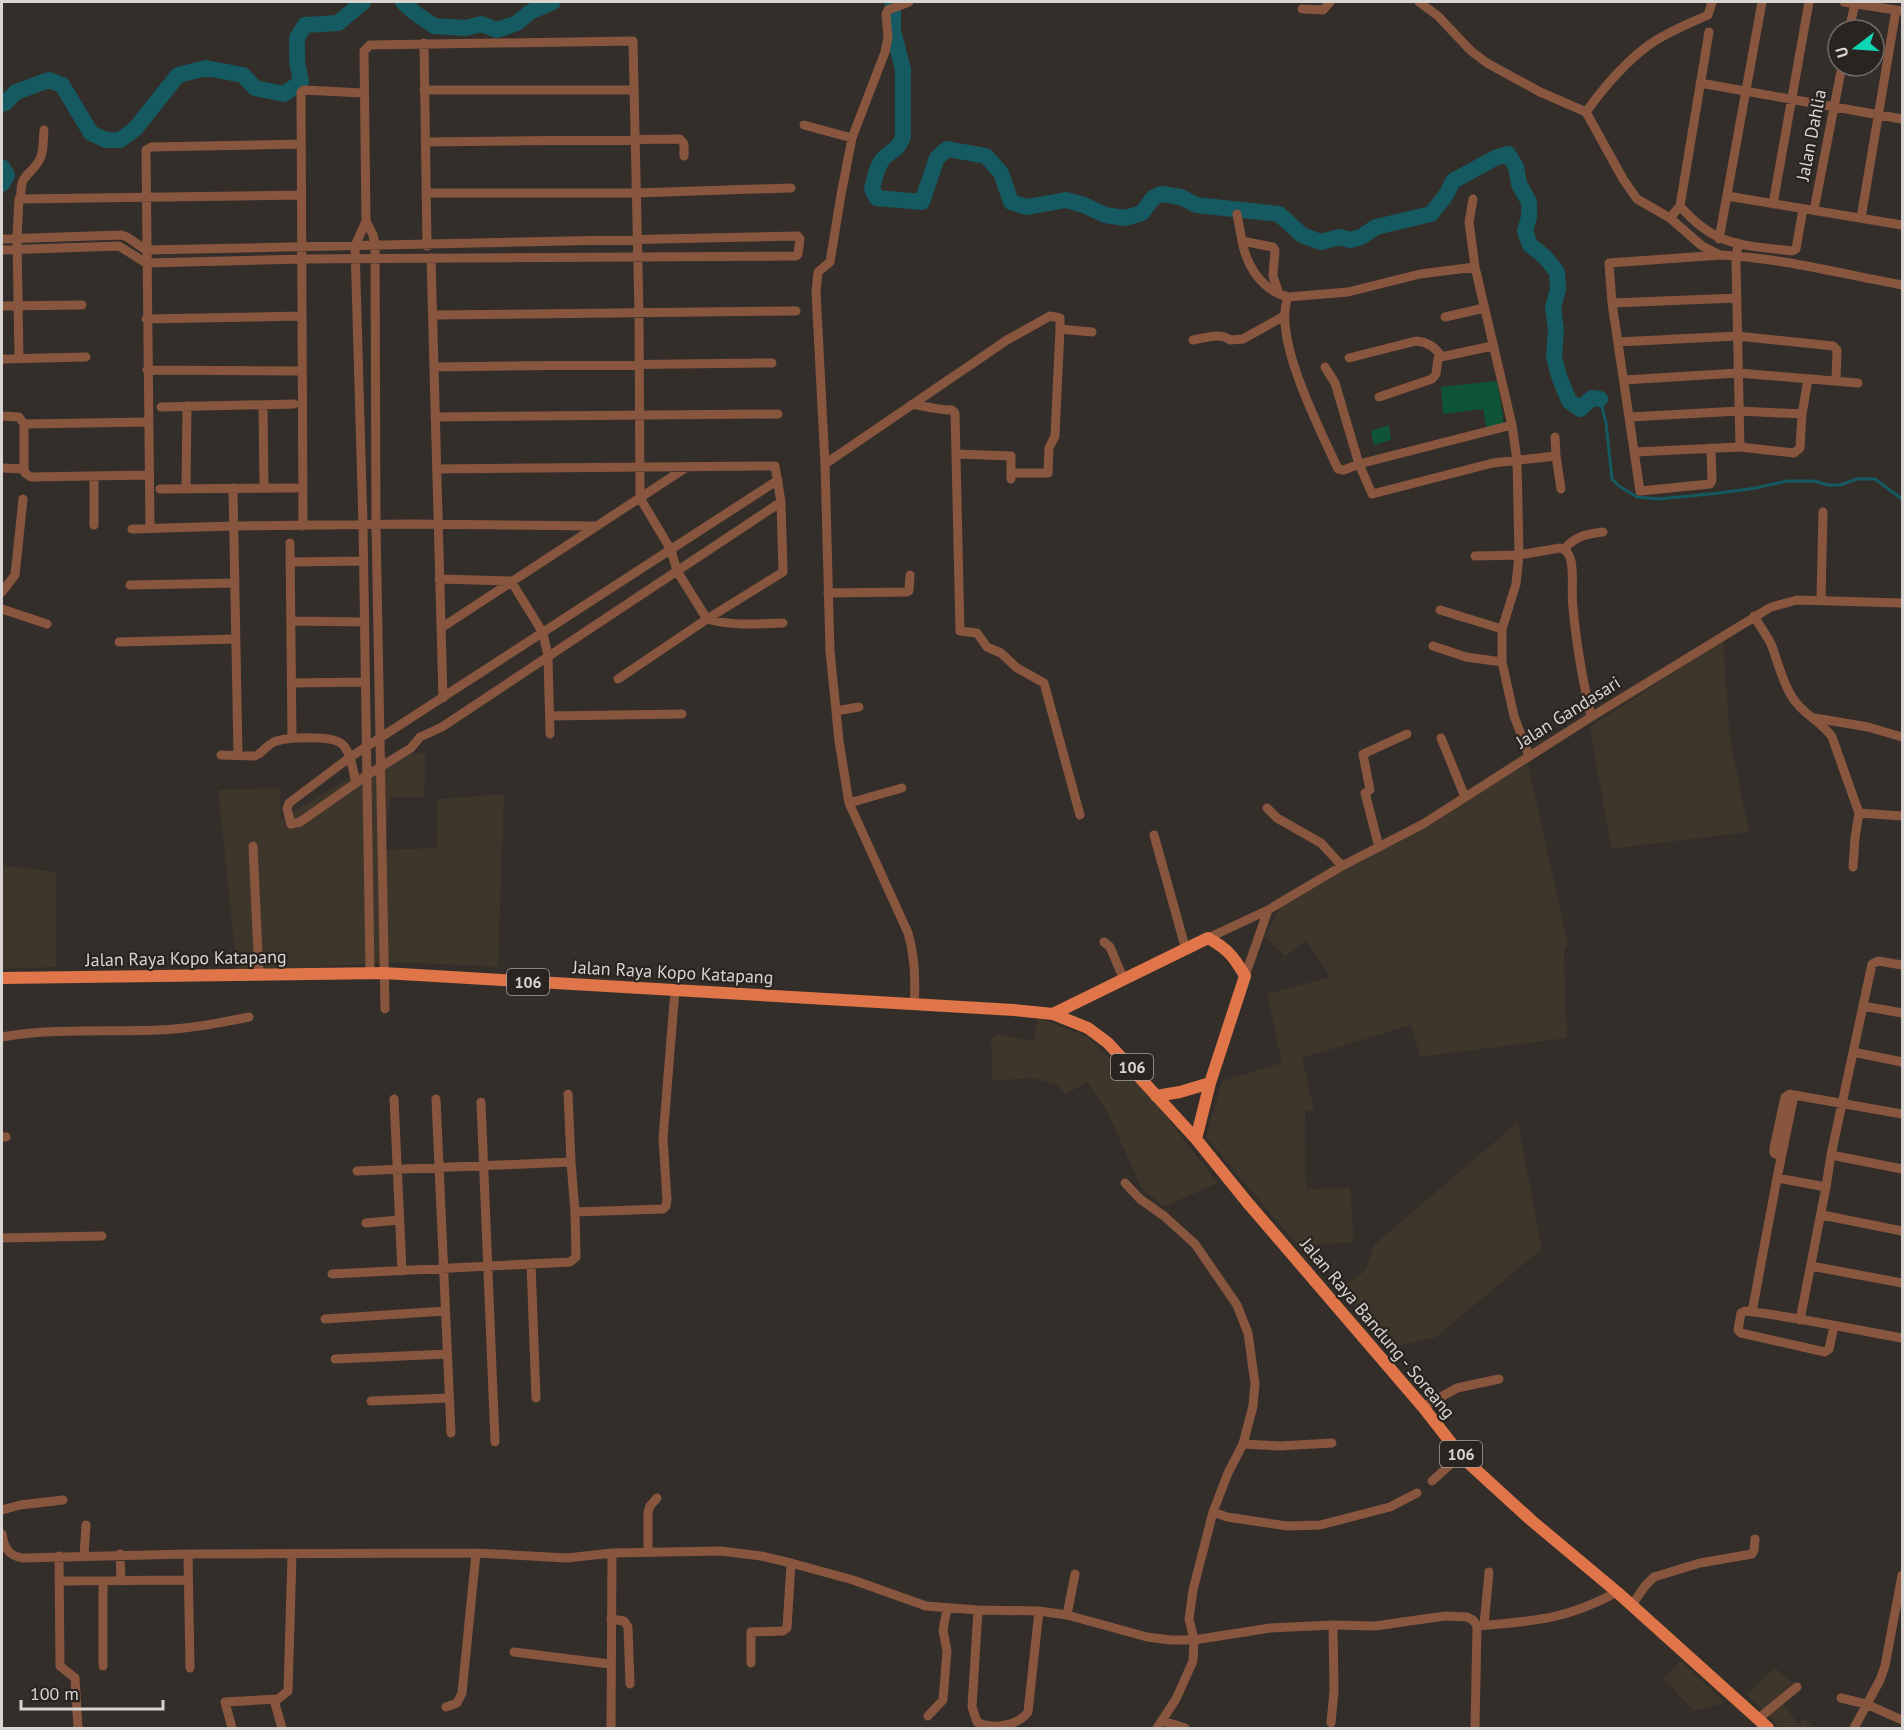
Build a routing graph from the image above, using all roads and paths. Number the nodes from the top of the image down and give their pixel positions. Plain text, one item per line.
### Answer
1 (909, 2) edge
2 (1330, 2) edge
3 (1419, 2) edge
4 (1712, 2) edge
5 (1762, 2) edge
6 (1809, 2) edge
7 (1844, 2) edge
8 (1860, 3) edge
9 (1302, 9) dead end
10 (1899, 11) edge
11 (1854, 18) edge
12 (1708, 32) dead end
13 (424, 43) junction
14 (1839, 78) edge
15 (1700, 83) junction
16 (424, 90) junction
17 (633, 90) junction
18 (1746, 91) junction
19 (363, 93) junction
20 (1791, 99) junction
21 (1833, 106) junction
22 (1586, 112) junction
23 (1878, 114) junction
24 (1902, 119) edge
25 (804, 124) dead end
26 (44, 130) dead end
27 (852, 138) junction
28 (633, 139) junction
29 (426, 142) junction
30 (301, 144) junction
31 (684, 156) dead end
32 (791, 188) dead end
33 (426, 193) junction
34 (635, 193) junction
35 (301, 195) junction
36 (1727, 196) junction
37 (21, 197) junction
38 (145, 197) junction
39 (1473, 200) dead end
40 (1773, 204) junction
41 (1680, 206) junction
42 (1803, 209) junction
43 (1814, 210) junction
44 (1237, 214) dead end
45 (1460, 217) dead end
46 (1670, 218) junction
47 (1861, 218) junction
48 (366, 221) junction
49 (1469, 222) junction
50 (1902, 225) edge
51 (2, 238) edge
52 (17, 238) junction
53 (1719, 239) junction
54 (637, 241) junction
55 (1242, 241) junction
56 (1738, 243) junction
57 (375, 245) junction
58 (354, 246) junction
59 (428, 246) junction
60 (301, 247) junction
61 (17, 249) junction
62 (2, 250) edge
63 (146, 250) junction
64 (1721, 255) junction
65 (637, 256) junction
66 (1736, 256) junction
67 (431, 258) junction
68 (301, 259) junction
69 (355, 259) junction
70 (375, 259) junction
71 (146, 263) junction
72 (1475, 267) junction
73 (356, 278) junction
74 (376, 278) junction
75 (1902, 285) edge
76 (1283, 295) junction
77 (1737, 298) junction
78 (1612, 303) junction
79 (82, 305) dead end
80 (2, 306) edge
81 (18, 306) junction
82 (1484, 308) junction
83 (796, 311) dead end
84 (639, 313) junction
85 (433, 315) junction
86 (302, 316) junction
87 (1284, 316) junction
88 (1445, 317) dead end
89 (147, 319) junction
90 (1060, 329) junction
91 (1092, 332) dead end
92 (1737, 336) junction
93 (1193, 340) dead end
94 (1618, 342) junction
95 (1492, 346) junction
96 (86, 357) dead end
97 (1441, 357) junction
98 (19, 358) junction
99 (1349, 358) dead end
100 (2, 359) edge
101 (772, 363) dead end
102 (638, 364) junction
103 (434, 366) junction
104 (1325, 367) dead end
105 (147, 370) junction
106 (302, 371) junction
107 (1738, 373) junction
108 (1808, 379) junction
109 (1624, 380) junction
110 (1836, 381) junction
111 (1858, 382) dead end
112 (1379, 397) dead end
113 (294, 404) dead end
114 (912, 404) junction
115 (263, 405) junction
116 (187, 406) junction
117 (161, 407) dead end
118 (1739, 411) junction
119 (778, 414) dead end
120 (1802, 414) junction
121 (638, 415) junction
122 (2, 416) edge
123 (435, 417) junction
124 (1630, 417) junction
125 (148, 422) junction
126 (24, 424) junction
127 (1512, 425) junction
128 (1555, 437) dead end
129 (1740, 447) junction
130 (1711, 448) junction
131 (1635, 452) junction
132 (957, 454) junction
133 (1556, 456) junction
134 (1517, 460) junction
135 (825, 464) junction
136 (1359, 464) junction
137 (638, 466) junction
138 (687, 467) junction
139 (2, 468) edge
140 (24, 469) junction
141 (436, 469) junction
142 (94, 476) junction
143 (148, 476) junction
144 (778, 480) junction
145 (186, 488) junction
146 (233, 488) junction
147 (264, 488) junction
148 (296, 488) dead end
149 (160, 489) dead end
150 (1561, 489) dead end
151 (640, 498) junction
152 (22, 499) dead end
153 (781, 502) junction
154 (1823, 512) dead end
155 (438, 524) junction
156 (94, 525) dead end
157 (363, 525) junction
158 (376, 525) junction
159 (234, 526) junction
160 (303, 526) junction
161 (595, 526) junction
162 (150, 528) junction
163 (132, 530) dead end
164 (1603, 532) dead end
165 (290, 543) dead end
166 (1564, 549) junction
167 (670, 550) junction
168 (1519, 555) junction
169 (1475, 556) dead end
170 (363, 561) junction
171 (290, 562) junction
172 (677, 571) junction
173 (910, 575) dead end
174 (439, 579) junction
175 (511, 581) junction
176 (234, 583) junction
177 (130, 585) dead end
178 (2, 592) edge
179 (828, 593) junction
180 (1821, 599) junction
181 (1902, 603) edge
182 (2, 609) edge
183 (1440, 610) dead end
184 (1754, 616) junction
185 (707, 619) junction
186 (291, 621) junction
187 (364, 622) junction
188 (783, 623) dead end
189 (47, 624) dead end
190 (441, 628) junction
191 (1502, 629) junction
192 (543, 633) junction
193 (236, 639) junction
194 (119, 642) dead end
195 (1433, 646) dead end
196 (548, 656) junction
197 (1502, 662) junction
198 (618, 679) dead end
199 (364, 682) junction
200 (292, 683) junction
201 (443, 698) junction
202 (859, 706) dead end
203 (836, 711) junction
204 (682, 714) dead end
205 (550, 716) junction
206 (1591, 717) junction
207 (1813, 718) junction
208 (550, 734) dead end
209 (1407, 734) dead end
210 (1902, 737) edge
211 (292, 738) junction
212 (380, 738) junction
213 (1441, 738) dead end
214 (365, 748) junction
215 (221, 755) dead end
216 (238, 755) junction
217 (1529, 756) junction
218 (349, 758) junction
219 (381, 766) junction
220 (366, 776) junction
221 (356, 783) junction
222 (902, 788) dead end
223 (1465, 797) junction
224 (849, 803) junction
225 (1267, 808) dead end
226 (1859, 813) junction
227 (1080, 815) dead end
228 (1902, 816) edge
229 (1154, 835) dead end
230 (253, 846) dead end
231 (1379, 847) junction
232 (1342, 866) junction
233 (1853, 867) dead end
234 (1268, 910) junction
235 (1208, 938) junction
236 (1104, 942) dead end
237 (1186, 950) junction
238 (1902, 965) edge
239 (370, 973) junction
240 (384, 973) junction
241 (259, 975) junction
242 (1245, 976) junction
243 (2, 978) edge
244 (1124, 980) junction
245 (675, 990) junction
246 (1079, 1002) junction
247 (914, 1005) junction
248 (1863, 1006) junction
249 (385, 1009) dead end
250 (1902, 1013) edge
251 (1053, 1014) junction
252 (249, 1017) dead end
253 (1078, 1024) junction
254 (2, 1037) edge
255 (1853, 1052) junction
256 (1902, 1062) edge
257 (1210, 1083) junction
258 (568, 1094) dead end
259 (1156, 1096) junction
260 (394, 1099) dead end
261 (436, 1099) dead end
262 (481, 1102) dead end
263 (1842, 1103) junction
264 (1902, 1114) edge
265 (1196, 1139) junction
266 (1831, 1155) junction
267 (571, 1162) junction
268 (483, 1165) junction
269 (438, 1167) junction
270 (1902, 1169) edge
271 (396, 1170) junction
272 (357, 1171) dead end
273 (1778, 1178) junction
274 (1125, 1183) dead end
275 (1826, 1187) junction
276 (575, 1212) junction
277 (1822, 1215) junction
278 (399, 1220) junction
279 (366, 1223) dead end
280 (1902, 1230) edge
281 (102, 1236) dead end
282 (2, 1238) edge
283 (531, 1264) junction
284 (487, 1266) junction
285 (1811, 1266) junction
286 (443, 1269) junction
287 (402, 1271) junction
288 (333, 1274) dead end
289 (1902, 1283) edge
290 (445, 1311) junction
291 (1752, 1312) junction
292 (325, 1319) dead end
293 (1800, 1320) junction
294 (1834, 1326) junction
295 (1902, 1338) edge
296 (447, 1354) junction
297 (335, 1359) dead end
298 (1499, 1379) dead end
299 (449, 1398) junction
300 (536, 1398) dead end
301 (371, 1401) dead end
302 (1423, 1407) junction
303 (451, 1433) dead end
304 (495, 1442) dead end
305 (1332, 1443) dead end
306 (1248, 1445) junction
307 (1461, 1455) junction
308 (1432, 1480) dead end
309 (1417, 1493) dead end
310 (657, 1498) dead end
311 (63, 1500) dead end
312 (2, 1510) edge
313 (1220, 1515) junction
314 (86, 1525) dead end
315 (2, 1533) edge
316 (1755, 1539) dead end
317 (648, 1552) junction
318 (476, 1553) junction
319 (612, 1553) junction
320 (120, 1554) junction
321 (188, 1554) junction
322 (84, 1555) junction
323 (292, 1555) junction
324 (59, 1556) junction
325 (791, 1563) junction
326 (1489, 1572) dead end
327 (1075, 1574) dead end
328 (1902, 1575) edge
329 (121, 1580) junction
330 (188, 1580) junction
331 (60, 1581) junction
332 (103, 1581) junction
333 (1617, 1592) junction
334 (1632, 1605) junction
335 (947, 1609) junction
336 (978, 1610) junction
337 (1039, 1611) junction
338 (1067, 1615) junction
339 (611, 1619) junction
340 (1332, 1625) junction
341 (1481, 1625) junction
342 (1198, 1639) junction
343 (514, 1652) dead end
344 (751, 1663) dead end
345 (610, 1664) junction
346 (103, 1666) dead end
347 (190, 1668) dead end
348 (630, 1684) dead end
349 (1797, 1687) dead end
350 (1841, 1698) dead end
351 (274, 1700) junction
352 (1866, 1704) junction
353 (446, 1707) dead end
354 (928, 1716) dead end
355 (1759, 1718) junction
356 (1902, 1720) edge
357 (1331, 1723) dead end
358 (1165, 1724) edge
359 (78, 1728) edge
360 (232, 1728) edge
361 (282, 1728) edge
362 (611, 1728) edge
363 (1185, 1728) edge
364 (1475, 1728) edge
365 (1768, 1728) edge
366 (1854, 1728) edge

1 - 27 street
2 - 9 street
3 - 22 street
4 - 22 street
5 - 18 street
6 - 20 street
7 - 8 street
8 - 10 street
8 - 11 street
10 - 23 street
12 - 15 street
13 - 16 street
13 - 17 street
13 - 19 street
14 - 21 street, Jalan Dahlia
15 - 18 street
15 - 41 street
16 - 17 street
16 - 29 street
17 - 28 street
18 - 20 street
18 - 36 street
19 - 30 street
19 - 48 street
20 - 21 street
20 - 40 street
21 - 23 street
21 - 43 street, Jalan Dahlia
22 - 46 street
23 - 24 street
23 - 47 street
25 - 27 street
26 - 37 street
27 - 135 street
28 - 29 street
28 - 31 street
28 - 34 street
29 - 33 street
30 - 35 street
30 - 38 street
32 - 34 street
33 - 34 street
33 - 59 street
34 - 54 street
35 - 38 street
35 - 60 street
36 - 40 street
36 - 53 street
37 - 38 street
37 - 52 street
38 - 63 street
39 - 49 street
40 - 42 street
41 - 46 street
41 - 53 street
42 - 43 street
42 - 56 street
43 - 47 street
44 - 55 street
45 - 49 street
46 - 64 street
47 - 50 street
48 - 57 street
48 - 58 street
49 - 72 street
51 - 52 street
52 - 61 street
52 - 63 street
53 - 56 street
54 - 59 street
54 - 65 street
54 - 65 street
55 - 76 street
55 - 76 street
56 - 66 street
57 - 58 street
57 - 59 street
57 - 70 street
58 - 60 street
58 - 69 street
60 - 63 street
60 - 68 street
61 - 62 street
61 - 71 street
61 - 81 street
63 - 71 street
64 - 66 street
64 - 78 street
65 - 67 street
65 - 84 street
66 - 75 street
66 - 77 street
67 - 70 street
67 - 85 street
68 - 69 street
68 - 71 street
68 - 86 street
69 - 70 street
69 - 73 street
70 - 74 street
71 - 89 street
72 - 76 street
72 - 82 street
73 - 74 street
73 - 157 street
74 - 158 street
76 - 87 street
77 - 78 street
77 - 92 street
78 - 94 street
79 - 81 street
80 - 81 street
81 - 98 street
82 - 88 street
82 - 95 street
83 - 84 street
84 - 85 street
84 - 102 street
85 - 103 street
86 - 89 street
86 - 106 street
87 - 93 street
87 - 136 street
89 - 105 street
90 - 91 street
90 - 114 street
90 - 132 street
92 - 94 street
92 - 107 street
92 - 110 street
94 - 109 street
95 - 97 street
95 - 127 street
96 - 98 street
97 - 99 street
97 - 112 street
98 - 100 street
101 - 102 street
102 - 103 street
102 - 121 street
103 - 123 street
104 - 136 street
105 - 106 street
105 - 125 street
106 - 160 street
107 - 108 street
107 - 109 street
107 - 118 street
108 - 110 street
108 - 120 street
109 - 124 street
110 - 111 street
113 - 115 street
114 - 132 street
114 - 135 street
115 - 116 street
115 - 147 street
116 - 117 street
116 - 145 street
118 - 120 street
118 - 124 street
118 - 129 street
119 - 121 street
120 - 129 street
121 - 123 street
121 - 137 street
122 - 126 street
123 - 141 street
124 - 131 street
125 - 126 street
125 - 143 street
126 - 140 street
127 - 134 street
127 - 136 street
128 - 133 street
129 - 130 street
130 - 131 street
130 - 131 street
132 - 227 street
133 - 134 street
133 - 150 street
134 - 136 street
134 - 168 street
135 - 179 street
137 - 138 street
137 - 141 street
137 - 151 street
138 - 144 street
138 - 151 street
139 - 140 street
140 - 142 street
141 - 155 street
142 - 143 street
142 - 156 street
143 - 162 street
144 - 153 street
144 - 167 street
145 - 146 street
145 - 149 street
146 - 147 street
146 - 159 street
147 - 148 street
151 - 161 street
151 - 167 street
152 - 178 street
153 - 172 street
153 - 185 street
154 - 180 street
155 - 158 street
155 - 161 street
155 - 174 street
157 - 158 street
157 - 160 street
157 - 170 street
158 - 212 street
159 - 160 street
159 - 162 street
159 - 176 street
161 - 175 street
162 - 163 street
164 - 166 street
165 - 171 street
166 - 168 street
166 - 206 street
167 - 172 street
167 - 192 street
168 - 169 street
168 - 191 street
170 - 171 street
170 - 187 street
171 - 186 street
172 - 185 street
172 - 196 street
173 - 179 street
174 - 175 street
174 - 190 street
175 - 190 street
175 - 192 street
176 - 177 street
176 - 193 street
179 - 203 street
180 - 181 street, Jalan Gandasari
180 - 184 street, Jalan Gandasari
182 - 189 street
183 - 191 street
184 - 206 street, Jalan Gandasari
184 - 207 street
185 - 188 street
185 - 198 street
186 - 187 street
186 - 200 street
187 - 199 street
190 - 201 street
191 - 197 street
192 - 196 street
192 - 201 street
193 - 194 street
193 - 216 street
195 - 197 street
196 - 205 street
196 - 219 street
197 - 217 street
199 - 200 street
199 - 214 street
200 - 211 street
201 - 212 street
202 - 203 street
203 - 224 street
204 - 205 street
205 - 208 street
206 - 217 street, Jalan Gandasari
207 - 210 street
207 - 226 street
209 - 231 street
211 - 216 street
211 - 218 street
212 - 214 street
212 - 219 street
213 - 223 street
214 - 218 street
214 - 220 street
215 - 216 street
217 - 223 street, Jalan Gandasari
218 - 221 street
218 - 221 street
219 - 220 street
219 - 240 street
220 - 221 street
220 - 239 street
222 - 224 street
223 - 231 street, Jalan Gandasari
224 - 247 street
225 - 232 street
226 - 228 street
226 - 233 street
229 - 237 street
230 - 241 street
231 - 232 street, Jalan Gandasari
232 - 234 street, Jalan Gandasari
234 - 235 street, Jalan Gandasari
234 - 242 street
235 - 237 main road
235 - 242 main road
236 - 244 street
237 - 244 main road
238 - 248 street
239 - 240 main road, Jalan Raya Kopo Katapang / 106
239 - 241 main road, Jalan Raya Kopo Katapang / 106
240 - 245 main road, Jalan Raya Kopo Katapang / 106
240 - 249 street
241 - 243 main road, Jalan Raya Kopo Katapang / 106
242 - 257 main road
244 - 246 main road
245 - 247 main road, Jalan Raya Kopo Katapang / 106
245 - 276 street
246 - 251 main road
246 - 253 main road
247 - 251 main road, Jalan Raya Kopo Katapang / 106
248 - 250 street
248 - 255 street
251 - 253 main road, Jalan Raya Bandung - Soreang / 106
252 - 254 street
253 - 259 main road, Jalan Raya Bandung - Soreang / 106
255 - 256 street
255 - 263 street
257 - 259 main road
257 - 265 main road
258 - 267 street
259 - 265 main road, Jalan Raya Bandung - Soreang / 106
260 - 271 street
261 - 269 street
262 - 268 street
263 - 264 street
263 - 266 street
263 - 273 street
265 - 302 main road, Jalan Raya Bandung - Soreang / 106
266 - 270 street
266 - 275 street
267 - 268 street
267 - 276 street
268 - 269 street
268 - 284 street
269 - 271 street
269 - 286 street
271 - 272 street
271 - 278 street
273 - 275 street
273 - 291 street
274 - 306 street
275 - 277 street
276 - 283 street
277 - 280 street
277 - 285 street
278 - 279 street
278 - 287 street
281 - 282 street
283 - 284 street
283 - 300 street
284 - 286 street
284 - 304 street
285 - 289 street
285 - 293 street
286 - 287 street
286 - 290 street
287 - 288 street
290 - 292 street
290 - 296 street
291 - 293 street
291 - 294 street
293 - 294 street
294 - 295 street
296 - 297 street
296 - 299 street
298 - 302 street
299 - 301 street
299 - 303 street
302 - 307 main road, Jalan Raya Bandung - Soreang / 106
305 - 306 street
306 - 313 street
307 - 308 street
307 - 333 main road, Jalan Raya Bandung - Soreang / 106
309 - 313 street
310 - 317 street
311 - 312 street
313 - 342 street
314 - 322 street
315 - 324 street
316 - 334 street
317 - 319 street
317 - 325 street
318 - 319 street
318 - 323 street
318 - 353 street
319 - 339 street
320 - 321 street
320 - 322 street
320 - 329 street
321 - 323 street
321 - 330 street
322 - 324 street
323 - 351 street
324 - 331 street
325 - 335 street
325 - 344 street
326 - 341 street
327 - 338 street
328 - 352 street
329 - 330 street
329 - 332 street
330 - 347 street
331 - 332 street
331 - 359 street
332 - 346 street
333 - 334 main road, Jalan Raya Bandung - Soreang / 106
333 - 341 street
334 - 355 main road, Jalan Raya Bandung - Soreang / 106
335 - 336 street
335 - 354 street
336 - 337 street
336 - 337 street
337 - 338 street
338 - 342 street
339 - 345 street
339 - 348 street
340 - 341 street
340 - 342 street
340 - 357 street
341 - 364 street
342 - 358 street
343 - 345 street
345 - 362 street
349 - 355 street
350 - 352 street
351 - 360 street
351 - 361 street
352 - 356 street
352 - 366 street
355 - 365 main road, Jalan Raya Bandung - Soreang / 106
358 - 363 street

